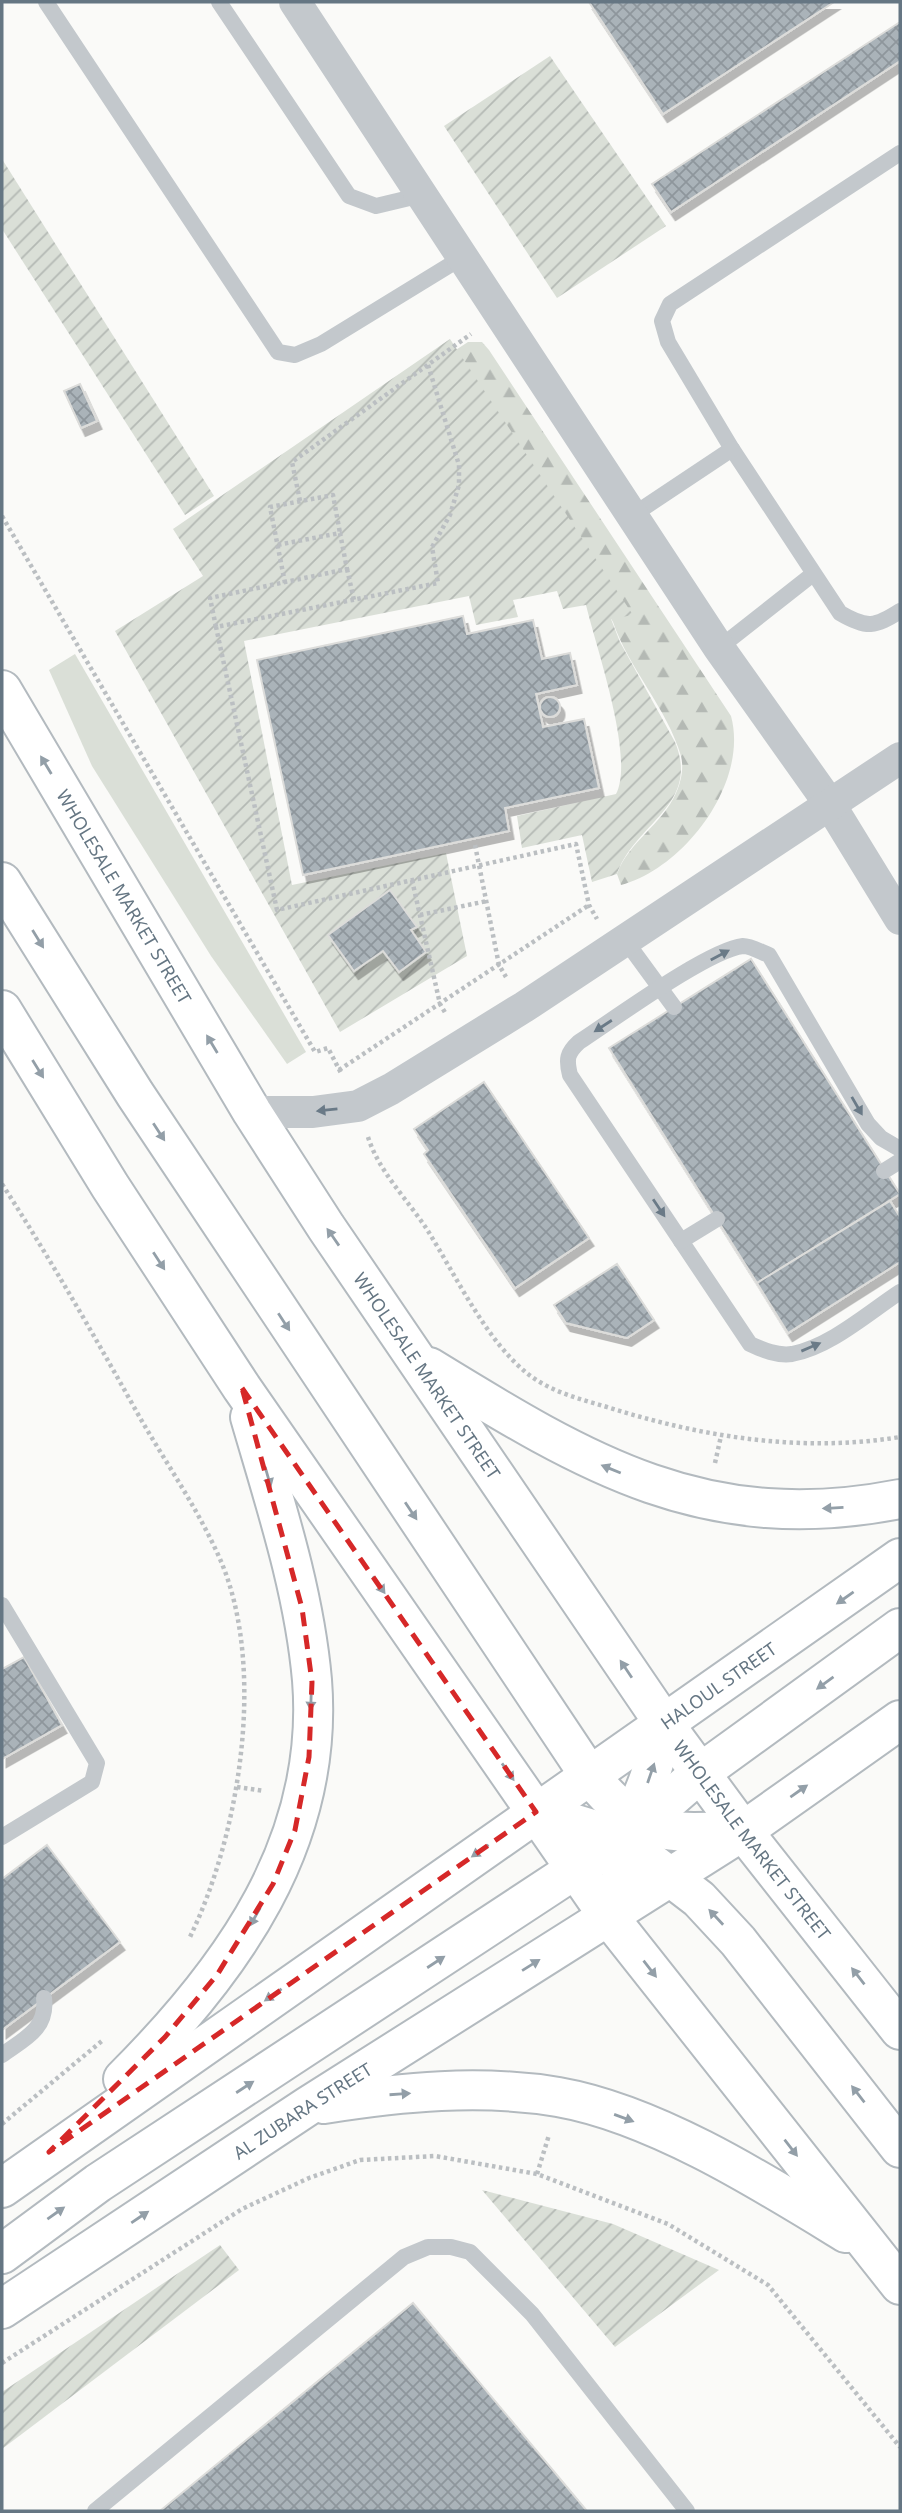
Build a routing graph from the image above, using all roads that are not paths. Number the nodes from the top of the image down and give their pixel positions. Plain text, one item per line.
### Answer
1 (46, 2) edge
2 (219, 2) edge
3 (295, 2) edge
4 (900, 153) edge
5 (422, 195) junction
6 (463, 257) junction
7 (732, 449) junction
8 (634, 515) junction
9 (813, 574) junction
10 (900, 611) edge
11 (719, 648) junction
12 (2, 690) edge
13 (900, 758) edge
14 (829, 803) junction
15 (2, 881) edge
16 (900, 919) edge
17 (619, 944) junction
18 (661, 989) junction
19 (674, 1007) dead end
20 (2, 1010) edge
21 (253, 1112) junction
22 (900, 1149) edge
23 (900, 1161) edge
24 (884, 1171) dead end
25 (717, 1219) dead end
26 (681, 1241) junction
27 (900, 1292) edge
28 (418, 1360) junction
29 (242, 1388) junction
30 (900, 1499) edge
31 (900, 1558) edge
32 (2, 1605) edge
33 (900, 1628) edge
34 (900, 1720) edge
35 (665, 1725) junction
36 (700, 1773) junction
37 (589, 1775) junction
38 (536, 1812) junction
39 (743, 1831) junction
40 (632, 1832) junction
41 (2, 1837) edge
42 (577, 1870) junction
43 (673, 1876) junction
44 (608, 1916) junction
45 (44, 1998) dead end
46 (900, 2030) edge
47 (2, 2055) edge
48 (308, 2106) junction
49 (900, 2148) edge
50 (49, 2152) junction
51 (2, 2188) edge
52 (866, 2245) junction
53 (2, 2254) edge
54 (900, 2285) edge
55 (2, 2309) edge
56 (95, 2511) edge
57 (687, 2511) edge

1 - 6 lane
2 - 5 lane
3 - 5 street
4 - 7 lane
5 - 6 street
6 - 8 street
7 - 8 lane
7 - 9 lane
8 - 11 street
9 - 10 lane
9 - 11 lane
11 - 14 street
21 -> 12 main road, WHOLESALE MARKET STREET
13 - 14 street
14 - 16 street
14 - 17 street
15 -> 37 main road
17 - 18 lane
17 -> 21 street
18 - 19 lane
18 -> 22 lane
18 -> 26 lane
20 -> 29 main road
28 -> 21 main road, WHOLESALE MARKET STREET
23 - 24 lane
25 - 26 lane
26 -> 27 lane
30 -> 28 main road
35 -> 28 main road, WHOLESALE MARKET STREET
29 -> 38 main road
29 -> 50 main road
31 -> 35 main road, HALOUL STREET
32 - 41 lane
33 -> 36 main road
39 -> 34 main road
35 - 36 main road, WHOLESALE MARKET STREET
35 - 37 main road, HALOUL STREET
40 -> 35 main road
36 - 39 main road, WHOLESALE MARKET STREET
36 - 40 main road
37 - 38 main road, HALOUL STREET
37 - 40 main road
38 - 40 main road
38 - 42 main road
38 -> 50 main road
39 - 40 main road
39 - 43 main road
46 -> 39 main road, WHOLESALE MARKET STREET
40 - 42 main road
40 - 43 main road
40 - 44 main road
42 - 44 main road
53 -> 42 main road
43 - 44 main road
49 -> 43 main road
48 -> 44 main road, AL ZUBARA STREET
44 -> 52 main road
45 - 47 lane
48 -> 52 main road
55 -> 48 main road, AL ZUBARA STREET
50 - 51 main road
52 - 54 main road
56 - 57 lane

